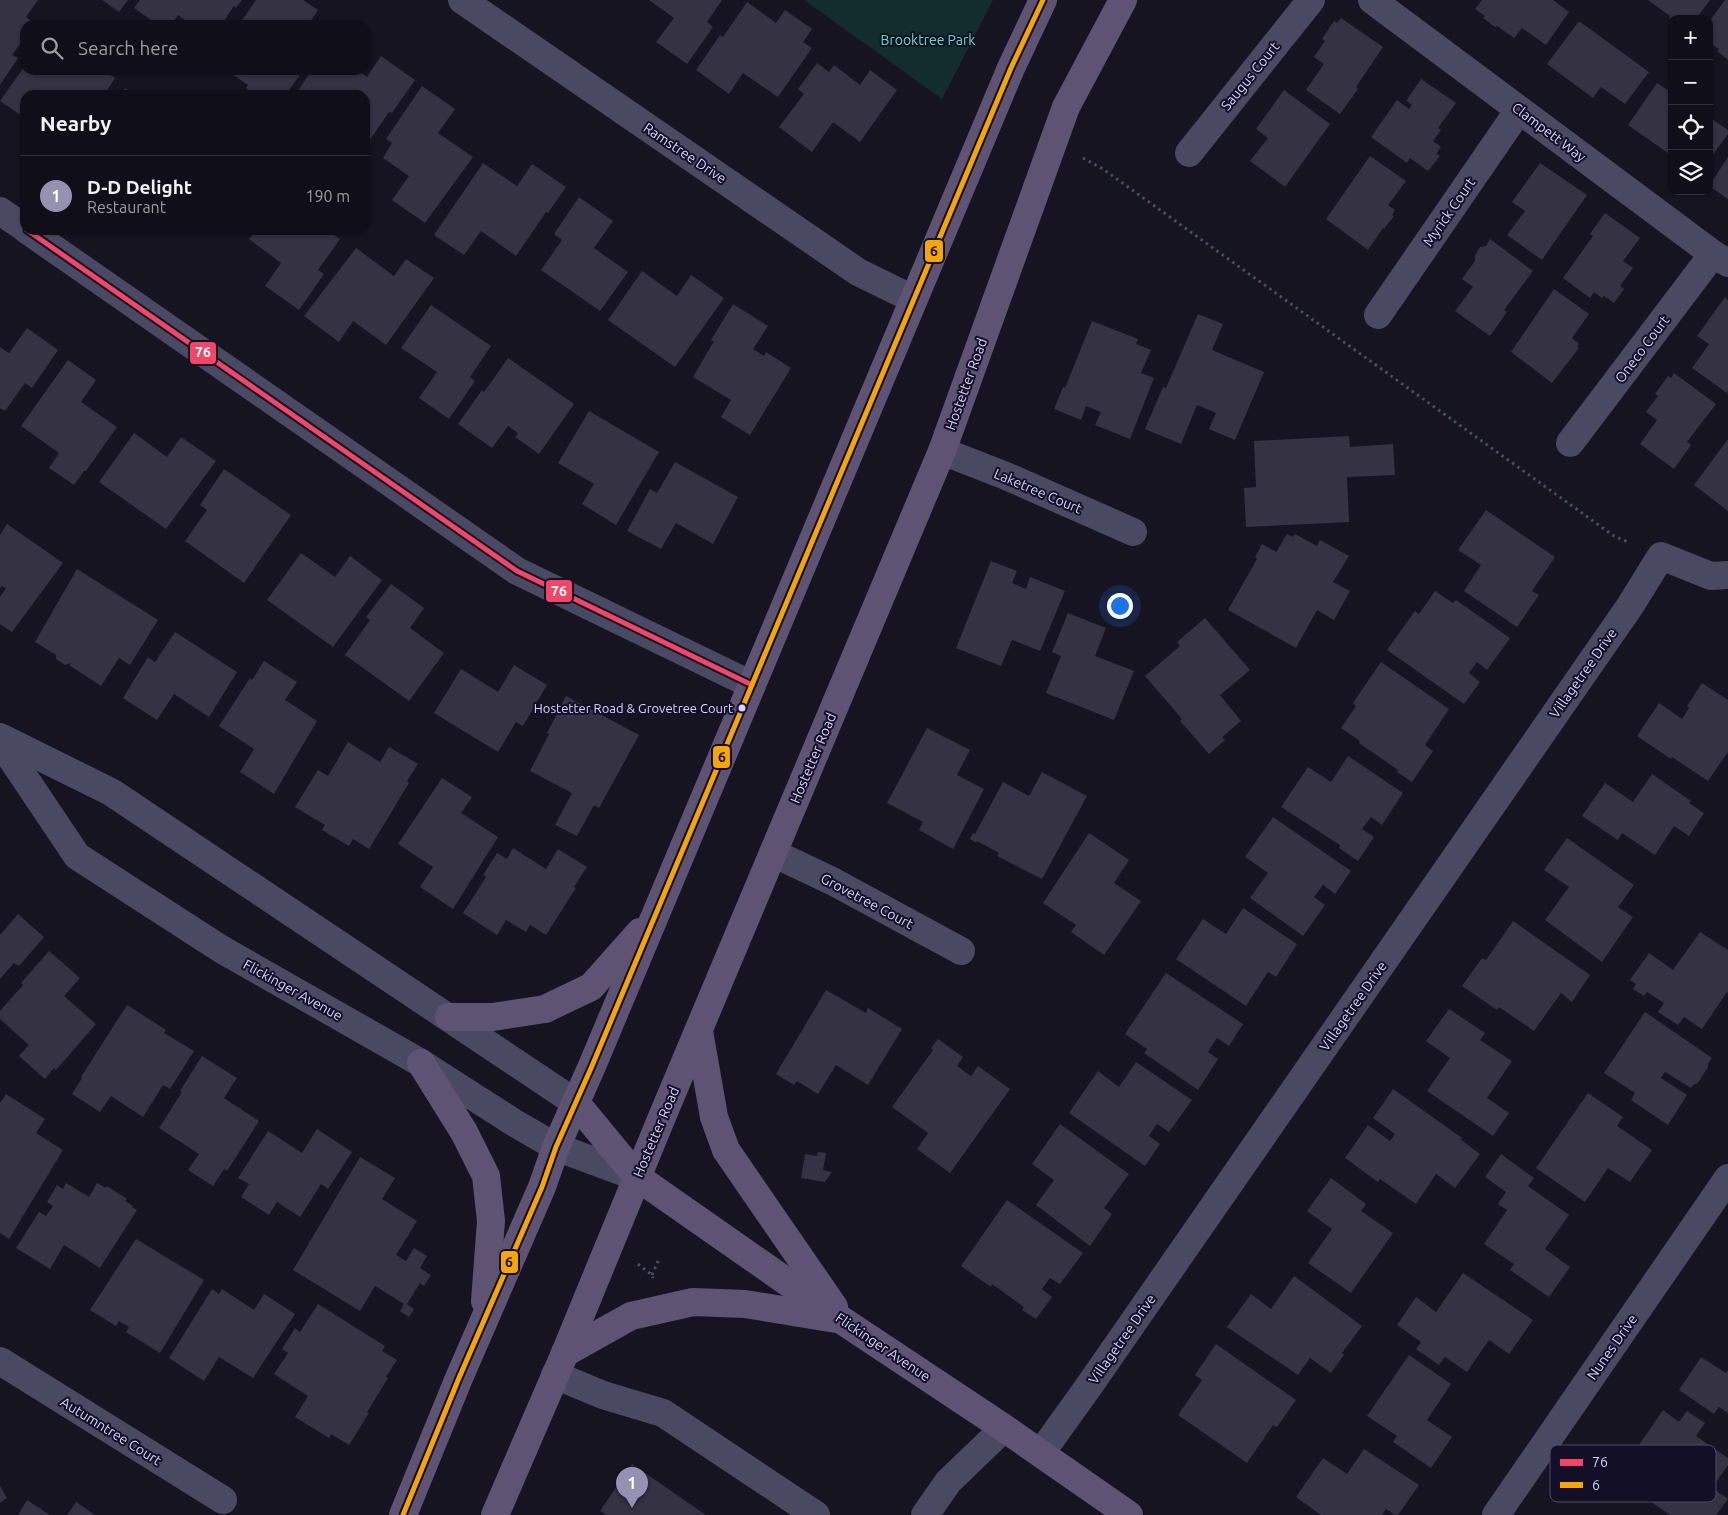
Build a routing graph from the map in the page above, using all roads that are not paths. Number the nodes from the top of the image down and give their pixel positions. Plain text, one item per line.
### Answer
1 (462, 0) edge
2 (1043, 0) edge
3 (1123, 0) edge
4 (1311, 0) edge
5 (1372, 0) edge
6 (1519, 110) junction
7 (1188, 153) dead end
8 (0, 211) edge
9 (20, 225) edge
10 (35, 235) edge
11 (1720, 259) edge
12 (913, 299) junction
13 (1378, 315) dead end
14 (1570, 443) dead end
15 (942, 451) junction
16 (1134, 532) dead end
17 (1728, 575) edge
18 (752, 685) junction
19 (0, 737) edge
20 (0, 741) edge
21 (773, 853) junction
22 (655, 916) junction
23 (961, 951) dead end
24 (449, 1017) junction
25 (699, 1031) junction
26 (421, 1063) junction
27 (576, 1103) junction
28 (556, 1147) junction
29 (637, 1177) junction
30 (1728, 1178) edge
31 (843, 1321) junction
32 (484, 1322) junction
33 (0, 1361) edge
34 (560, 1364) junction
35 (1004, 1428) junction
36 (1041, 1453) junction
37 (223, 1500) dead end
38 (403, 1515) edge
39 (495, 1515) edge
40 (816, 1515) edge
41 (925, 1515) edge
42 (1129, 1515) edge
43 (1496, 1515) edge

1 - 12 street, Ramstree Drive
2 - 12 main road
3 - 15 main road, Hostetter Road
4 - 7 street, Saugus Court
5 - 6 street, Clampett Way
6 - 11 street, Clampett Way
6 - 13 street, Myrick Court
8 - 9 street
10 - 18 street
11 - 14 street, Oneco Court
12 - 18 main road
15 - 16 street, Laketree Court
15 - 21 main road, Hostetter Road
17 - 36 street, Villagetree Drive
18 - 22 main road
19 - 24 street, Flickinger Avenue
20 - 26 street, Flickinger Avenue
21 - 23 street, Grovetree Court
21 - 25 main road, Hostetter Road
22 - 24 main road
22 - 27 main road
24 - 27 street, Flickinger Avenue
25 - 29 main road, Hostetter Road
25 - 31 main road
26 - 28 street, Flickinger Avenue
26 - 32 main road
27 - 28 main road
27 - 29 main road, Flickinger Avenue
28 - 29 street, Flickinger Avenue
28 - 32 main road
29 - 31 main road, Flickinger Avenue
29 - 34 main road, Hostetter Road
30 - 43 street, Nunes Drive
31 - 34 main road
31 - 35 main road, Flickinger Avenue
32 - 38 main road
33 - 37 street, Autumntree Court
34 - 39 main road, Hostetter Road
34 - 40 street
35 - 36 main road, Flickinger Avenue
35 - 41 street
36 - 42 main road, Flickinger Avenue

